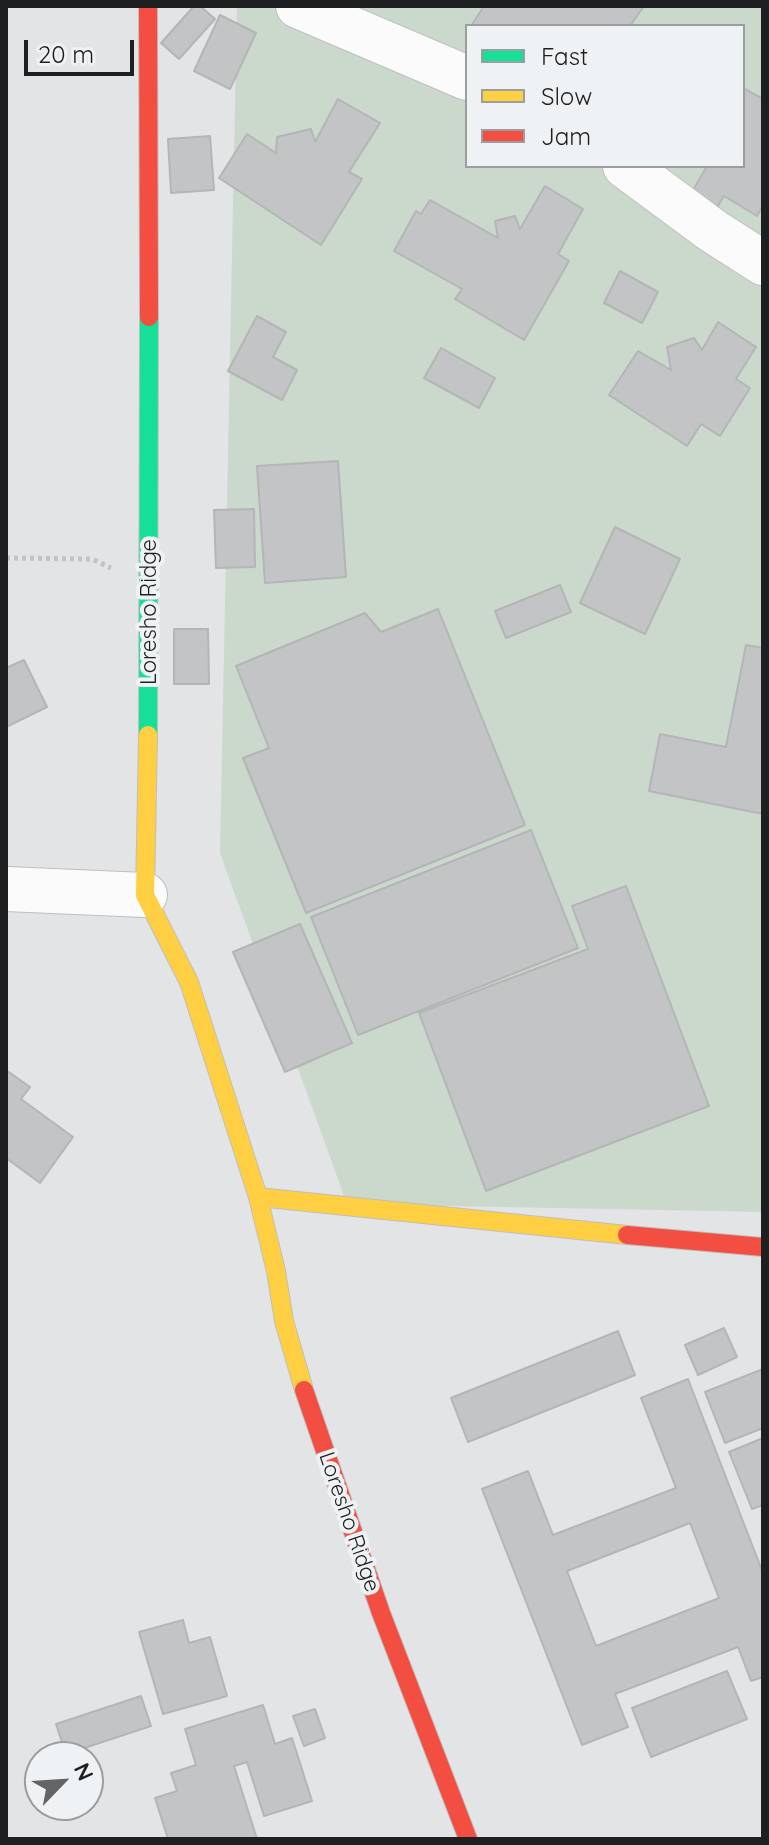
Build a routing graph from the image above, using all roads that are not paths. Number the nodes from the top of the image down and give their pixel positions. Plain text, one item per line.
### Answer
1 (148, 6) edge
2 (298, 6) edge
3 (465, 77) edge
4 (628, 168) edge
5 (763, 263) edge
6 (6, 889) edge
7 (145, 895) junction
8 (258, 1197) junction
9 (763, 1247) edge
10 (468, 1839) edge

1 - 7 street, Loresho Ridge
2 - 3 street
4 - 5 street
6 - 7 street
7 - 8 street, Loresho Ridge
8 - 9 street
8 - 10 street, Loresho Ridge

